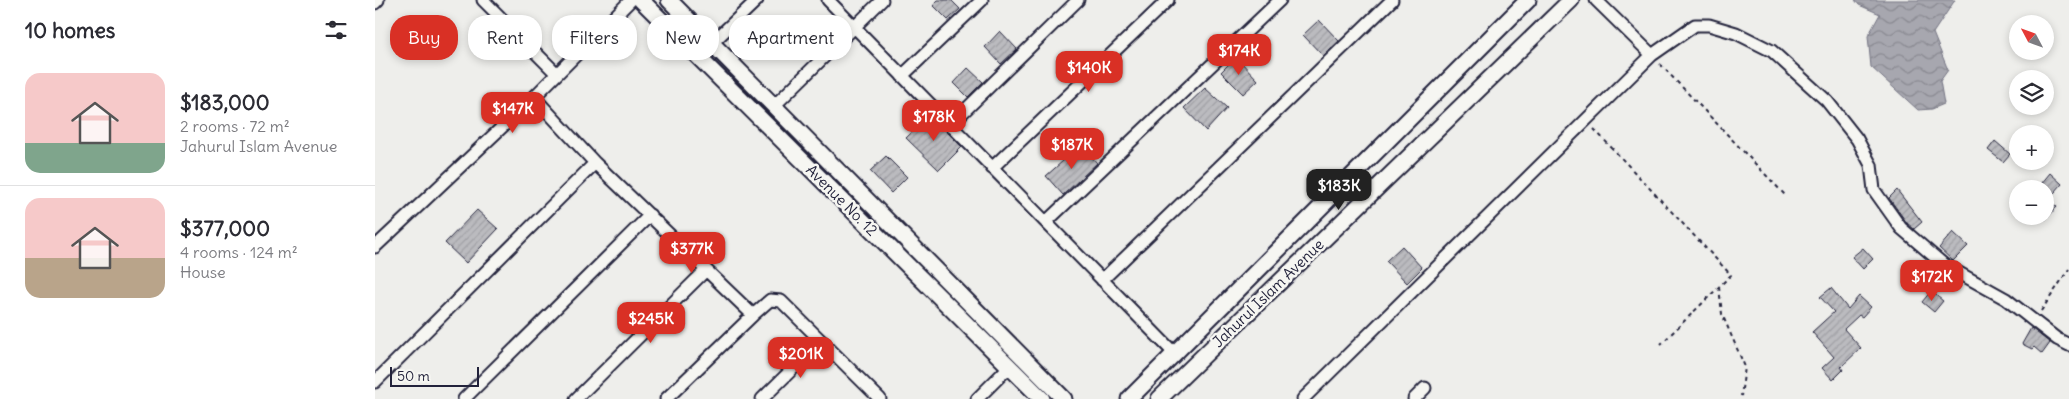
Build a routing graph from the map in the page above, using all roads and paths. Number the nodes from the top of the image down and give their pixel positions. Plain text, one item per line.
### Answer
1 (378, 0) edge
2 (483, 0) edge
3 (631, 0) edge
4 (641, 0) edge
5 (669, 0) edge
6 (757, 0) edge
7 (828, 0) edge
8 (882, 0) edge
9 (982, 0) edge
10 (1078, 0) edge
11 (1168, 0) edge
12 (1280, 0) edge
13 (1392, 0) edge
14 (1528, 0) edge
15 (1571, 0) edge
16 (1596, 0) edge
17 (375, 3) edge
18 (684, 15) edge
19 (854, 27) junction
20 (719, 36) edge
21 (719, 50) edge
22 (1652, 55) junction
23 (557, 74) junction
24 (902, 76) junction
25 (534, 97) junction
26 (774, 106) junction
27 (1586, 120) junction
28 (950, 125) junction
29 (595, 164) junction
30 (992, 168) junction
31 (1785, 195) dead end
32 (650, 216) junction
33 (1045, 222) junction
34 (375, 247) edge
35 (2069, 269) edge
36 (707, 270) junction
37 (1102, 280) junction
38 (1719, 286) junction
39 (753, 315) junction
40 (2031, 319) junction
41 (821, 341) junction
42 (1661, 344) dead end
43 (2069, 345) edge
44 (1175, 354) junction
45 (1009, 367) junction
46 (375, 382) edge
47 (1425, 388) dead end
48 (1741, 396) dead end
49 (875, 397) edge
50 (465, 399) edge
51 (576, 399) edge
52 (666, 399) edge
53 (763, 399) edge
54 (977, 399) edge
55 (1042, 399) edge
56 (1064, 399) edge
57 (1129, 399) edge
58 (1159, 399) edge
59 (1303, 399) edge
60 (1414, 399) edge

1 - 17 street
2 - 23 street
3 - 23 street
4 - 45 street, Avenue No. 12
5 - 18 street, Avenue No. 12
6 - 20 street
7 - 19 street
8 - 19 street
9 - 24 street
10 - 28 street
11 - 30 street
12 - 33 street
13 - 37 street
14 - 44 street, Jahurul Islam Avenue
15 - 58 street, Jahurul Islam Avenue
16 - 22 street
19 - 24 street
19 - 26 street
21 - 26 street, Avenue No. 12
22 - 27 street
22 - 31 path
22 - 40 street
23 - 25 street
24 - 28 street
25 - 29 street
25 - 34 street
26 - 56 street, Avenue No. 12
27 - 38 path
27 - 59 street
28 - 30 street
29 - 32 street
29 - 46 street
30 - 33 street
32 - 36 street
32 - 50 street
33 - 37 street
35 - 40 path
36 - 39 street
36 - 51 street
37 - 44 street
38 - 42 path
38 - 48 path
39 - 41 street
39 - 52 street
40 - 43 street
41 - 49 street
41 - 53 street
44 - 57 street, Jahurul Islam Avenue
45 - 54 street
45 - 55 street, Avenue No. 12
47 - 60 street

